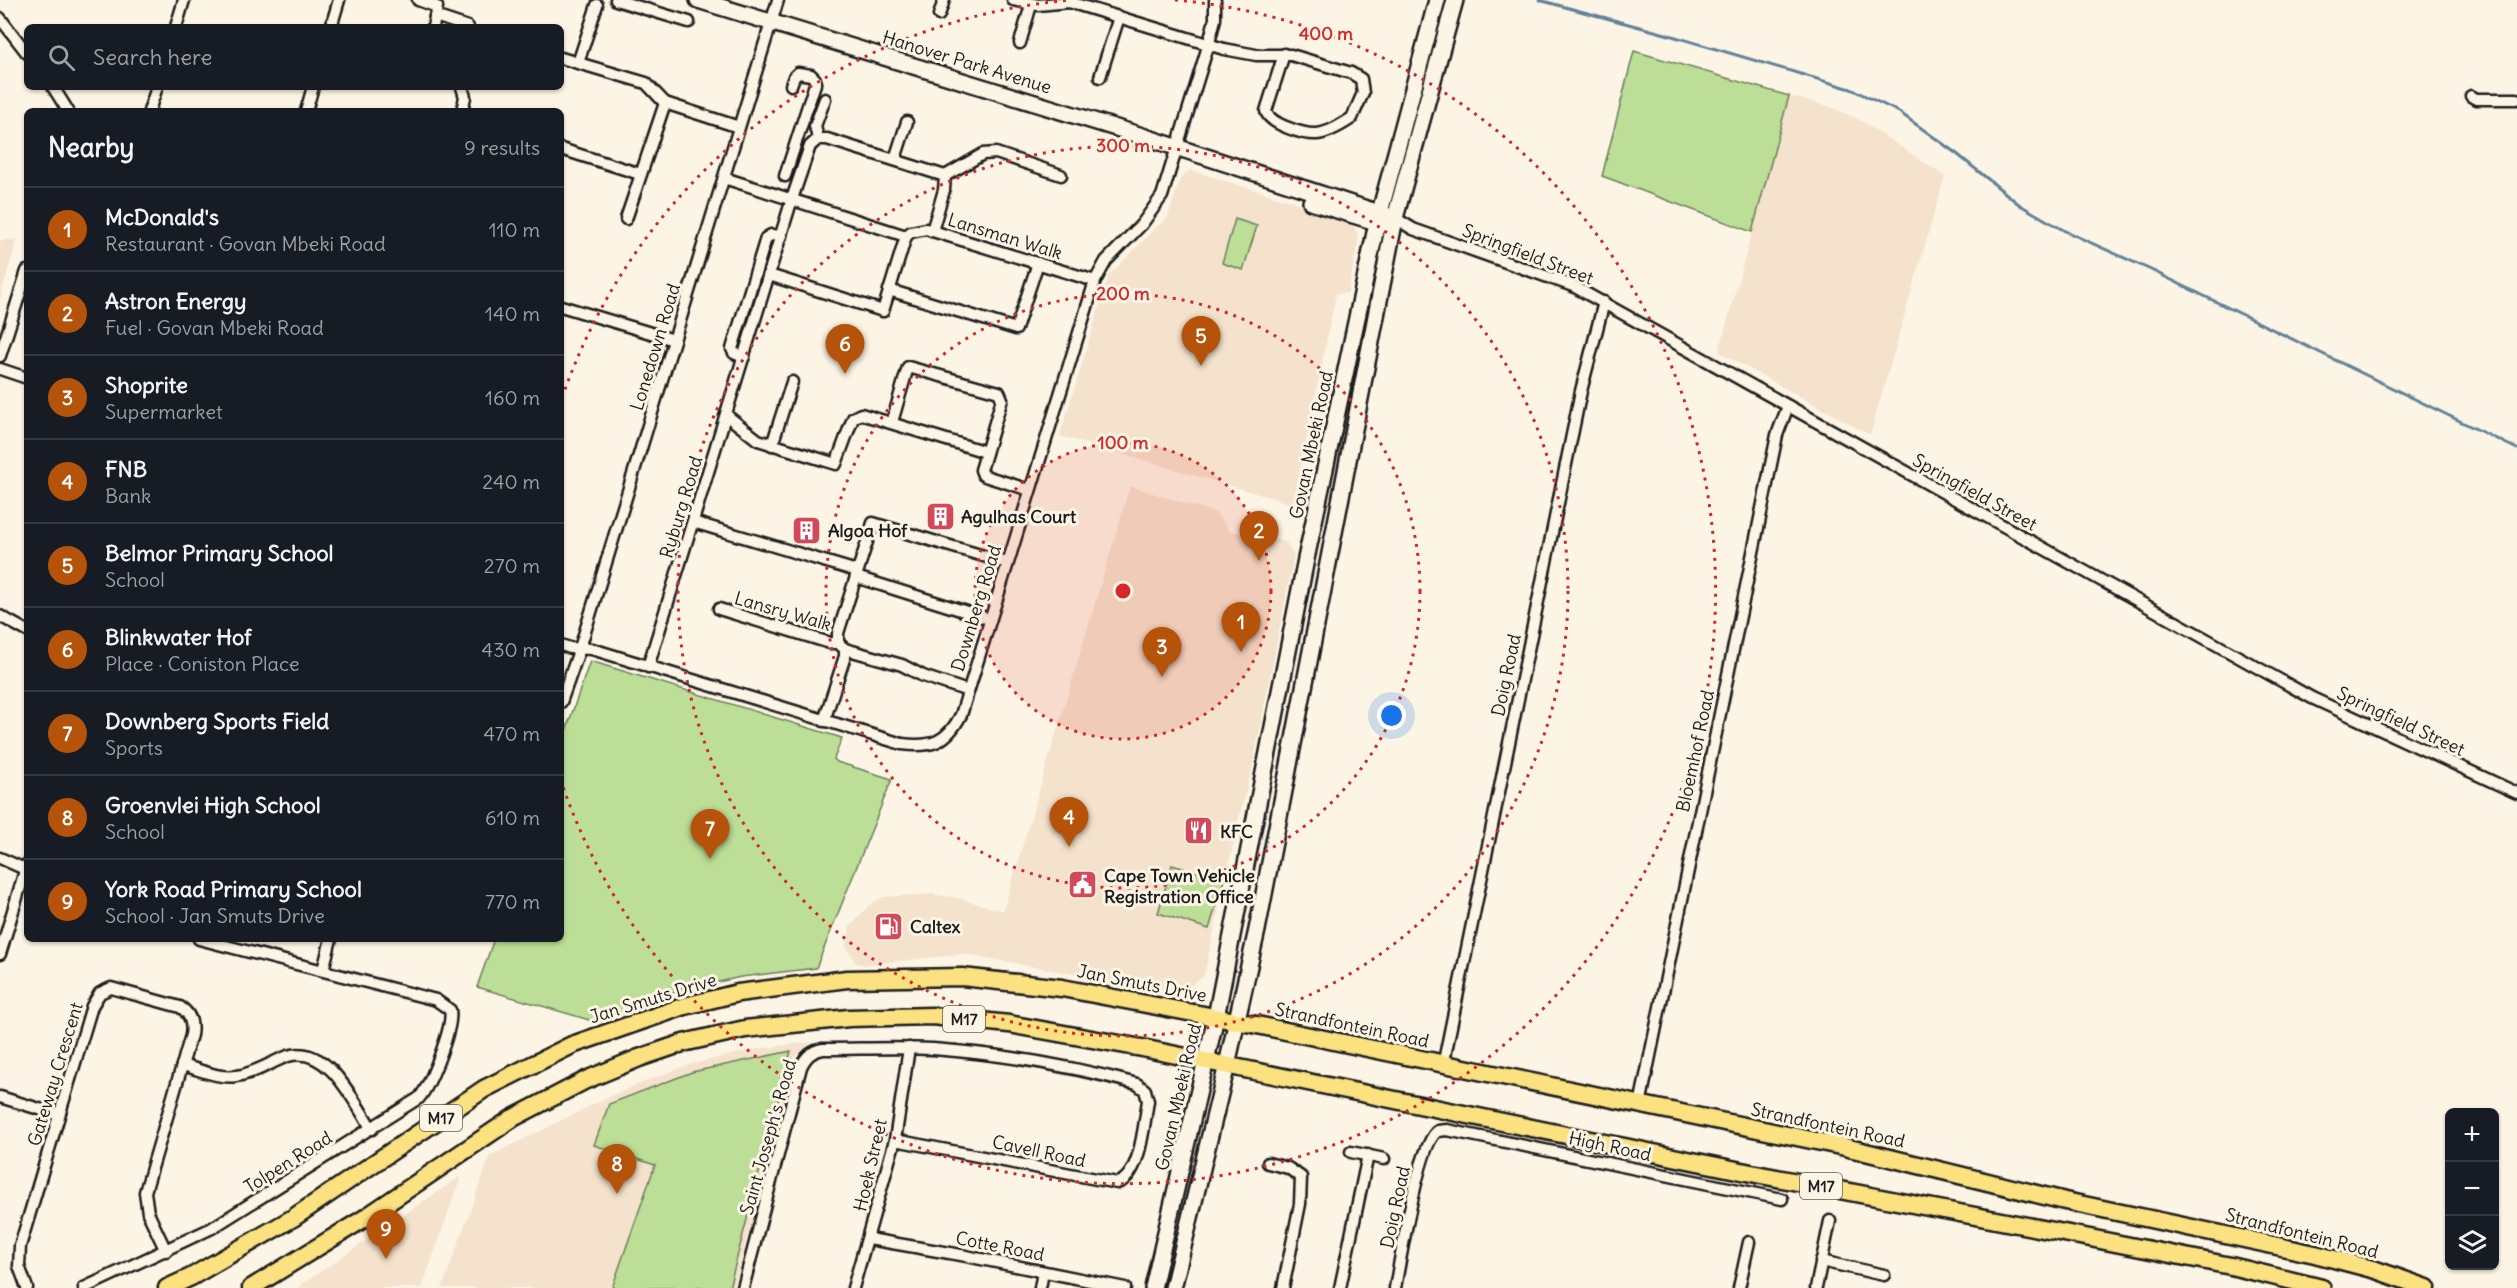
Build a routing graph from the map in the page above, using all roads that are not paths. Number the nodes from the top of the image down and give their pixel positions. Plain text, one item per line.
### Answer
1 (184, 0) edge
2 (339, 0) edge
3 (418, 0) edge
4 (616, 0) edge
5 (698, 0) edge
6 (778, 0) edge
7 (944, 0) edge
8 (1013, 0) edge
9 (1215, 0) edge
10 (1437, 0) edge
11 (1455, 0) edge
12 (636, 3) edge
13 (597, 5) dead end
14 (1031, 5) junction
15 (939, 15) dead end
16 (1119, 17) junction
17 (0, 18) edge
18 (434, 22) edge
19 (689, 22) dead end
20 (772, 22) junction
21 (177, 24) edge
22 (332, 24) edge
23 (1020, 43) dead end
24 (1209, 43) junction
25 (24, 49) edge
26 (1284, 54) junction
27 (564, 59) edge
28 (578, 63) junction
29 (1100, 77) dead end
30 (790, 85) dead end
31 (55, 90) edge
32 (156, 90) edge
33 (312, 90) edge
34 (463, 90) edge
35 (2471, 96) dead end
36 (825, 99) dead end
37 (2517, 99) edge
38 (665, 103) junction
39 (66, 108) edge
40 (150, 108) edge
41 (306, 108) edge
42 (463, 108) edge
43 (907, 122) dead end
44 (739, 126) junction
45 (818, 140) junction
46 (1177, 148) junction
47 (564, 150) edge
48 (793, 153) junction
49 (806, 157) junction
50 (895, 159) junction
51 (640, 174) junction
52 (1061, 175) dead end
53 (785, 176) dead end
54 (945, 176) junction
55 (724, 178) junction
56 (792, 199) junction
57 (1378, 218) junction
58 (626, 219) dead end
59 (1394, 223) junction
60 (932, 231) junction
61 (781, 236) junction
62 (906, 236) junction
63 (1038, 263) junction
64 (769, 275) junction
65 (24, 280) edge
66 (1095, 281) junction
67 (889, 290) junction
68 (1604, 302) junction
69 (564, 307) edge
70 (674, 340) junction
71 (0, 356) edge
72 (744, 357) junction
73 (0, 369) edge
74 (24, 377) edge
75 (792, 382) dead end
76 (1788, 406) junction
77 (726, 415) junction
78 (892, 422) junction
79 (772, 445) junction
80 (986, 452) junction
81 (1030, 490) junction
82 (693, 522) junction
83 (1007, 563) junction
84 (856, 574) junction
85 (719, 609) dead end
86 (0, 616) edge
87 (990, 619) junction
88 (24, 629) edge
89 (564, 645) edge
90 (841, 646) junction
91 (580, 648) junction
92 (648, 667) junction
93 (968, 691) junction
94 (564, 693) edge
95 (824, 721) junction
96 (2517, 793) edge
97 (0, 858) edge
98 (24, 866) edge
99 (24, 874) edge
100 (211, 942) edge
101 (330, 942) edge
102 (0, 954) edge
103 (323, 970) junction
104 (1216, 1017) junction
105 (1237, 1022) junction
106 (909, 1048) junction
107 (1444, 1056) dead end
108 (1207, 1061) junction
109 (182, 1065) junction
110 (1227, 1065) junction
111 (0, 1097) edge
112 (1640, 1105) junction
113 (59, 1115) junction
114 (372, 1129) junction
115 (1143, 1132) joint
116 (1432, 1135) joint
117 (895, 1140) junction
118 (1352, 1152) dead end
119 (1368, 1155) junction
120 (1384, 1159) dead end
121 (1268, 1163) dead end
122 (1782, 1199) dead end
123 (1830, 1221) dead end
124 (869, 1239) junction
125 (1749, 1242) dead end
126 (166, 1251) junction
127 (1821, 1261) junction
128 (1043, 1272) junction
129 (1884, 1275) dead end
130 (27, 1288) edge
131 (84, 1288) edge
132 (167, 1288) edge
133 (250, 1288) edge
134 (743, 1288) edge
135 (853, 1288) edge
136 (1040, 1288) edge
137 (1125, 1288) edge
138 (1153, 1288) edge
139 (1173, 1288) edge
140 (1282, 1288) edge
141 (1340, 1288) edge
142 (1395, 1288) edge
143 (1739, 1288) edge
144 (1815, 1288) edge
145 (2322, 1288) edge
146 (2427, 1288) edge

1 - 21 street
2 - 22 street
3 - 18 street
4 - 12 street
5 - 20 main road, Hanover Park Avenue
6 - 20 street, Lonedown Road
7 - 15 street
8 - 14 street
9 - 24 street, Downberg Road
10 - 57 main road, Govan Mbeki Road
11 - 59 main road, Govan Mbeki Road
12 - 19 street
13 - 28 street
14 - 16 street
14 - 23 street
16 - 24 street
16 - 29 street
17 - 25 street
20 - 44 street, Lonedown Road
20 - 46 main road, Hanover Park Avenue
24 - 26 street
24 - 46 street, Downberg Road
26 - 26 street
27 - 28 street
28 - 38 street
30 - 48 street
31 - 39 street
32 - 40 street
33 - 41 street
34 - 42 street
35 - 37 street
36 - 45 street
38 - 44 street
38 - 51 street
43 - 50 street
44 - 55 street, Lonedown Road
45 - 49 street, Ryburg Road
45 - 50 street
46 - 57 main road, Hanover Park Avenue
46 - 66 street, Downberg Road
47 - 51 street
48 - 49 street
48 - 53 street
49 - 56 street, Ryburg Road
50 - 54 street
51 - 58 street
52 - 54 street
54 - 60 street
55 - 56 street
55 - 70 street, Lonedown Road
56 - 61 street, Ryburg Road
56 - 62 street
57 - 59 main road, Hanover Park Avenue
57 - 104 main road, Govan Mbeki Road
59 - 68 street, Springfield Street
59 - 105 main road, Govan Mbeki Road
60 - 62 street, Lansman Walk
60 - 63 street, Lansman Walk
61 - 64 street, Ryburg Road
61 - 72 street
62 - 67 street
63 - 66 street, Lansman Walk
63 - 67 street
64 - 67 street
64 - 72 street, Ryburg Road
65 - 71 street
66 - 81 street, Downberg Road
68 - 76 street, Springfield Street
68 - 107 street, Doig Road
69 - 70 street
70 - 91 street, Lonedown Road
72 - 77 street, Ryburg Road
73 - 74 street
75 - 79 street
76 - 96 street, Springfield Street
76 - 112 street, Bloemhof Road
77 - 79 street
77 - 82 street, Ryburg Road
78 - 79 street
78 - 80 street
78 - 80 street
80 - 81 street
81 - 83 street, Downberg Road
82 - 84 street
82 - 92 street, Ryburg Road
83 - 84 street, Lansry Walk
83 - 87 street, Downberg Road
84 - 87 street
84 - 90 street, Lansry Walk
85 - 90 street, Lansry Walk
86 - 88 street
87 - 93 street, Downberg Road
89 - 91 street, Downberg Road
90 - 93 street, Lansry Walk
90 - 95 street, Lansry Walk
91 - 92 street, Downberg Road
91 - 94 street, Lonedown Road
92 - 95 street, Downberg Road
93 - 95 street, Downberg Road
97 - 98 street
99 - 102 street
100 - 103 street
101 - 103 street
103 - 114 street, Tolpen Road
104 - 105 main road, Strandfontein Road / M17
104 - 108 main road, Govan Mbeki Road
104 - 132 main road, Jan Smuts Drive / M17
105 - 110 main road, Govan Mbeki Road
105 - 112 main road, Strandfontein Road / M17
106 - 115 street, Saint Joseph's Road
106 - 117 street, Hoek Street
106 - 134 street, Saint Joseph's Road
108 - 110 main road, M17
108 - 133 main road, M17
108 - 138 main road, Govan Mbeki Road
109 - 113 street, Gateway Crescent
109 - 114 street
109 - 126 street, Gateway Crescent
110 - 139 main road, Govan Mbeki Road
110 - 145 main road, M17
111 - 113 street
112 - 146 main road, Strandfontein Road / M17
113 - 130 street, Gateway Crescent
114 - 126 street, Tolpen Road
115 - 117 street, Cavell Road
116 - 122 street, High Road
116 - 142 street, Doig Road
117 - 124 street, Hoek Street
118 - 119 street
119 - 120 street
119 - 141 street
121 - 140 street
123 - 127 street
124 - 128 street, Cotte Road
124 - 135 street, Hoek Street
125 - 143 street
126 - 131 street, Tolpen Road
127 - 129 street
127 - 144 street
128 - 136 street
128 - 137 street, Cotte Road

